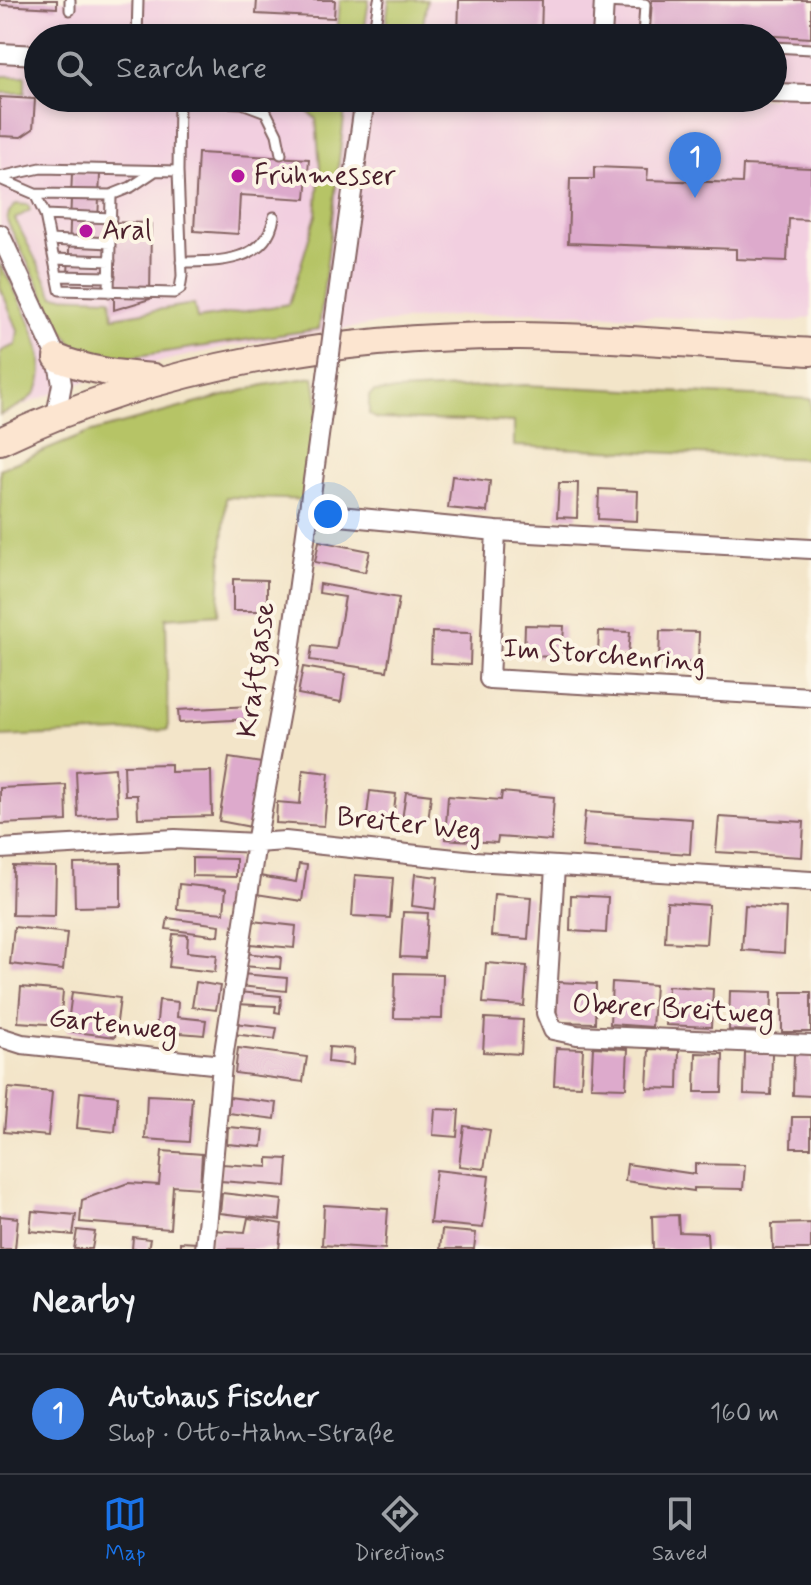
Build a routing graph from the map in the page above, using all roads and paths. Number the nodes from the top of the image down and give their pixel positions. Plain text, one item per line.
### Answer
1 (138, 0) edge
2 (379, 0) edge
3 (604, 1) edge
4 (137, 24) edge
5 (375, 24) edge
6 (603, 24) edge
7 (644, 24) edge
8 (787, 48) edge
9 (811, 49) edge
10 (0, 53) edge
11 (24, 54) edge
12 (787, 93) edge
13 (811, 94) edge
14 (179, 112) edge
15 (266, 112) edge
16 (363, 112) edge
17 (281, 154) dead end
18 (155, 171) junction
19 (178, 171) junction
20 (0, 178) edge
21 (35, 194) junction
22 (111, 195) junction
23 (45, 215) junction
24 (274, 217) dead end
25 (111, 218) junction
26 (0, 234) edge
27 (50, 240) junction
28 (110, 243) junction
29 (54, 259) junction
30 (110, 261) junction
31 (181, 262) junction
32 (57, 276) junction
33 (110, 277) junction
34 (112, 292) junction
35 (811, 352) edge
36 (57, 358) junction
37 (165, 378) junction
38 (56, 416) junction
39 (0, 441) edge
40 (308, 513) junction
41 (496, 531) junction
42 (811, 549) edge
43 (811, 697) edge
44 (256, 843) junction
45 (0, 849) edge
46 (555, 867) junction
47 (811, 881) edge
48 (0, 1037) edge
49 (811, 1045) edge
50 (222, 1065) junction
51 (205, 1249) edge

1 - 4 lane
2 - 5 lane
3 - 6 street
3 - 7 lane
8 - 9 lane
10 - 11 street
12 - 13 street
14 - 19 lane
15 - 17 lane
16 - 40 street, Kraftgasse, bridge
18 - 19 lane
18 - 20 lane
18 - 22 lane
19 - 31 lane
20 - 21 lane
21 - 22 lane
21 - 23 lane
22 - 25 lane
23 - 25 lane
23 - 27 lane
24 - 31 lane
25 - 28 lane
26 - 36 street
27 - 28 lane
27 - 29 lane
28 - 30 lane
29 - 30 lane
29 - 32 lane
30 - 33 lane
31 - 34 lane
32 - 33 lane
32 - 34 lane
33 - 34 lane
35 - 37 main road
36 - 37 main road
36 - 38 street
37 - 38 main road
38 - 39 main road
40 - 41 street
40 - 44 street, Kraftgasse
41 - 42 street
41 - 43 street, Im Storchenring
44 - 45 street, Breiter Weg
44 - 46 street, Breiter Weg
44 - 50 street, Kraftgasse
46 - 47 street, Breiter Weg
46 - 49 street, Oberer Breitweg
48 - 50 street, Gartenweg
50 - 51 street, Kraftgasse

